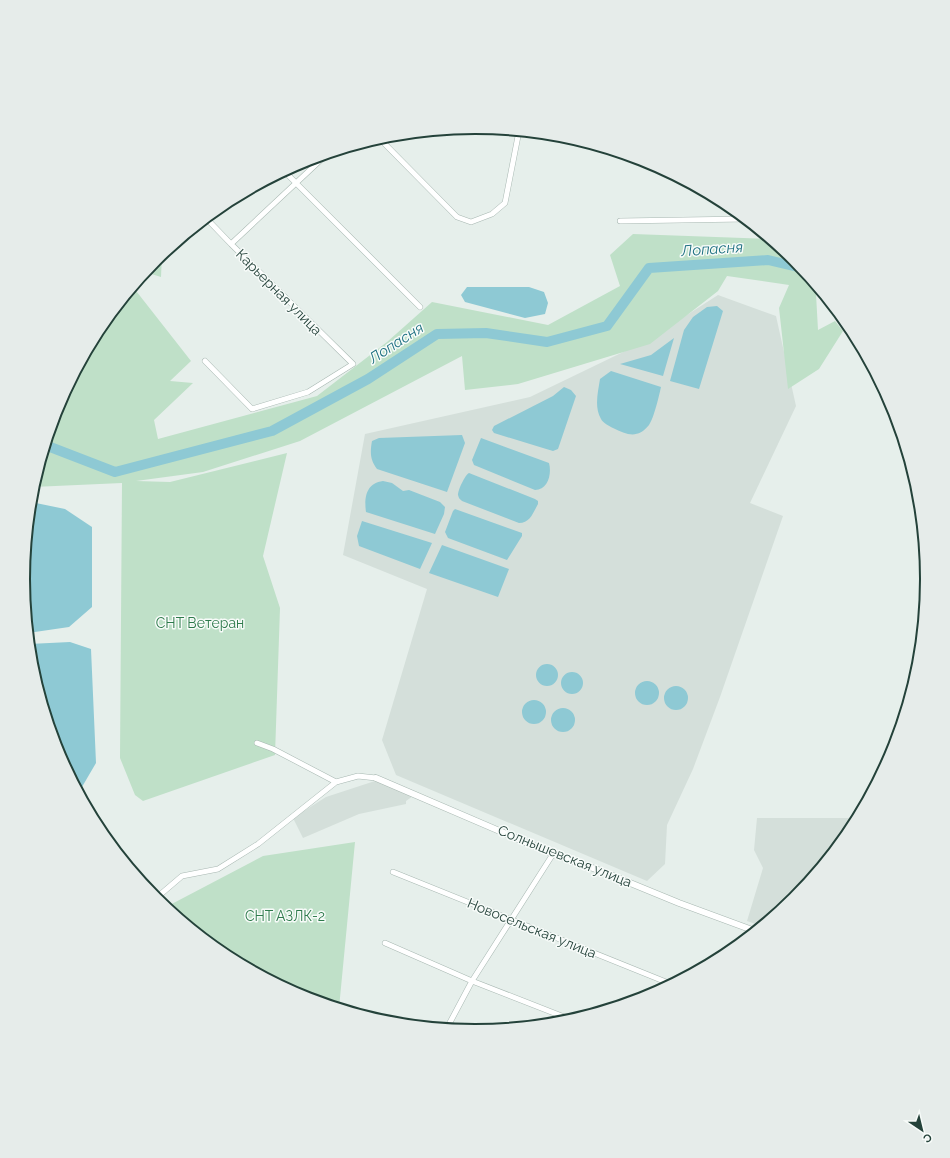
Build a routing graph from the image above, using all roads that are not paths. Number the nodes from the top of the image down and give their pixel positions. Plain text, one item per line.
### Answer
1 (518, 136) edge
2 (385, 144) edge
3 (316, 164) edge
4 (289, 175) edge
5 (296, 182) junction
6 (735, 218) edge
7 (620, 221) dead end
8 (210, 222) edge
9 (231, 244) junction
10 (420, 307) dead end
11 (205, 361) dead end
12 (257, 743) dead end
13 (376, 778) joint
14 (336, 782) junction
15 (553, 854) junction
16 (393, 872) dead end
17 (160, 894) edge
18 (512, 920) junction
19 (750, 929) edge
20 (385, 943) dead end
21 (472, 981) junction
22 (664, 981) edge
23 (560, 1015) edge
24 (450, 1023) edge

1 - 2 street
3 - 5 street
4 - 5 street
5 - 9 street
5 - 10 street
6 - 7 street
8 - 9 street, Карьерная улица
9 - 11 street, Карьерная улица
12 - 14 street
13 - 14 street
13 - 15 street, Солнышевская улица
14 - 17 street
15 - 18 street
15 - 19 street, Солнышевская улица
16 - 18 street, Новосельская улица
18 - 21 street
18 - 22 street, Новосельская улица
20 - 21 street
21 - 23 street
21 - 24 street

